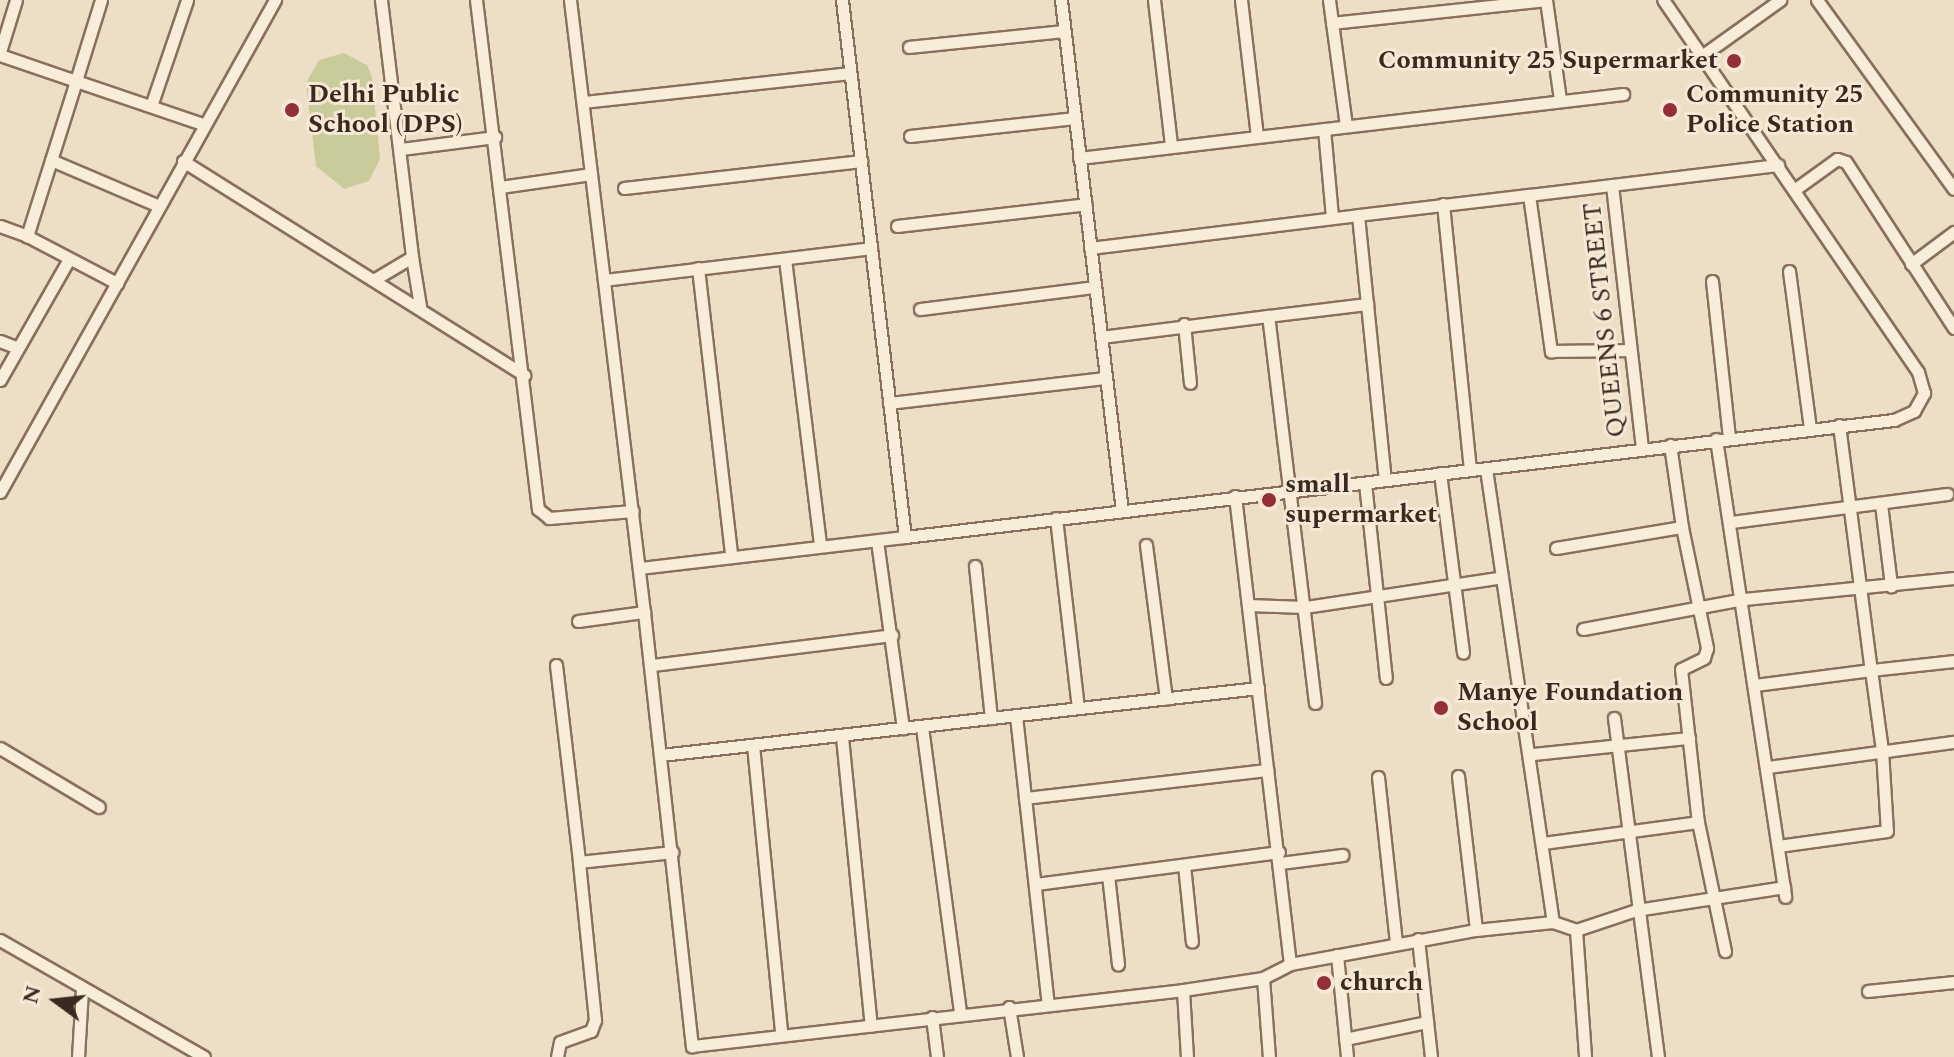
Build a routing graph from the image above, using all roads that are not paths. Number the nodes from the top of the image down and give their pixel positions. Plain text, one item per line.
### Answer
1 (16, 0) edge
2 (101, 0) edge
3 (187, 0) edge
4 (275, 0) edge
5 (381, 0) edge
6 (476, 0) edge
7 (570, 0) edge
8 (842, 0) edge
9 (1061, 0) edge
10 (1154, 0) edge
11 (1241, 0) edge
12 (1329, 0) edge
13 (1546, 0) edge
14 (1663, 0) edge
15 (1780, 0) edge
16 (1817, 0) edge
17 (1332, 23) junction
18 (1063, 31) junction
19 (909, 47) dead end
20 (0, 54) edge
21 (1703, 55) junction
22 (849, 73) junction
23 (76, 81) junction
24 (1623, 94) dead end
25 (1560, 100) junction
26 (583, 102) junction
27 (151, 106) junction
28 (1075, 118) junction
29 (205, 125) junction
30 (1346, 125) junction
31 (1324, 129) junction
32 (910, 136) dead end
33 (1257, 136) junction
34 (495, 137) junction
35 (1171, 145) junction
36 (401, 149) junction
37 (1079, 158) junction
38 (51, 160) junction
39 (183, 161) junction
40 (861, 161) junction
41 (1778, 165) junction
42 (591, 174) junction
43 (1612, 185) junction
44 (500, 187) junction
45 (624, 188) dead end
46 (1954, 189) edge
47 (1794, 190) junction
48 (1529, 195) junction
49 (1086, 204) junction
50 (1443, 204) junction
51 (159, 206) junction
52 (1358, 215) junction
53 (1332, 217) junction
54 (0, 226) edge
55 (897, 226) dead end
56 (1954, 232) edge
57 (27, 236) junction
58 (871, 248) junction
59 (1090, 248) junction
60 (412, 257) junction
61 (69, 259) junction
62 (785, 259) junction
63 (1911, 264) junction
64 (698, 268) junction
65 (1789, 271) dead end
66 (375, 279) junction
67 (604, 280) junction
68 (1712, 281) dead end
69 (117, 283) junction
70 (1094, 287) junction
71 (1367, 304) junction
72 (420, 306) junction
73 (920, 309) dead end
74 (1268, 316) junction
75 (1184, 324) junction
76 (1954, 328) edge
77 (1101, 337) junction
78 (0, 341) edge
79 (18, 348) junction
80 (1630, 350) junction
81 (524, 375) junction
82 (1106, 378) junction
83 (0, 380) edge
84 (1190, 383) dead end
85 (889, 403) junction
86 (1839, 425) junction
87 (1810, 429) junction
88 (1729, 437) junction
89 (1716, 439) junction
90 (1670, 445) junction
91 (1642, 449) junction
92 (1486, 469) junction
93 (1470, 470) junction
94 (1440, 473) junction
95 (1385, 480) junction
96 (1365, 483) junction
97 (1291, 490) junction
98 (0, 492) edge
99 (1947, 494) dead end
100 (1235, 496) junction
101 (1881, 504) junction
102 (1849, 509) junction
103 (633, 511) junction
104 (1122, 511) junction
105 (1056, 518) junction
106 (1731, 522) junction
107 (1682, 527) junction
108 (905, 537) junction
109 (877, 541) junction
110 (820, 545) junction
111 (1146, 545) dead end
112 (1556, 548) dead end
113 (731, 554) junction
114 (975, 566) dead end
115 (640, 568) junction
116 (1496, 578) junction
117 (1954, 578) edge
118 (1891, 586) junction
119 (1454, 588) junction
120 (1859, 592) junction
121 (1377, 598) junction
122 (1744, 599) junction
123 (1248, 605) junction
124 (1305, 607) junction
125 (1702, 609) junction
126 (644, 612) junction
127 (578, 621) dead end
128 (1583, 629) dead end
129 (892, 635) junction
130 (1463, 653) dead end
131 (1954, 661) edge
132 (556, 665) dead end
133 (652, 665) junction
134 (1871, 670) junction
135 (1386, 678) dead end
136 (1755, 685) junction
137 (1258, 688) junction
138 (1166, 699) junction
139 (1315, 703) dead end
140 (1078, 707) junction
141 (1016, 716) junction
142 (991, 718) junction
143 (1614, 718) dead end
144 (922, 727) junction
145 (903, 728) junction
146 (842, 737) junction
147 (1689, 738) junction
148 (1954, 742) edge
149 (753, 745) junction
150 (0, 748) edge
151 (1614, 749) junction
152 (1882, 750) junction
153 (1533, 754) junction
154 (661, 755) junction
155 (1768, 767) junction
156 (1267, 770) junction
157 (1458, 776) dead end
158 (1378, 777) dead end
159 (1025, 798) junction
160 (99, 807) dead end
161 (1698, 822) junction
162 (1625, 831) junction
163 (1543, 843) junction
164 (1778, 846) junction
165 (672, 852) junction
166 (1342, 855) dead end
167 (1280, 857) junction
168 (579, 862) junction
169 (1184, 865) junction
170 (1108, 875) junction
171 (1036, 884) junction
172 (1710, 897) junction
173 (1636, 910) junction
174 (1553, 922) junction
175 (1476, 930) junction
176 (1576, 930) junction
177 (1418, 939) junction
178 (0, 940) edge
179 (1192, 942) dead end
180 (1396, 943) junction
181 (1725, 951) dead end
182 (1337, 955) junction
183 (1118, 964) dead end
184 (1290, 964) junction
185 (1263, 978) junction
186 (1954, 982) edge
187 (82, 989) junction
188 (1183, 990) junction
189 (1868, 991) dead end
190 (1048, 1004) junction
191 (1009, 1007) junction
192 (960, 1013) junction
193 (932, 1017) junction
194 (1427, 1022) junction
195 (871, 1026) junction
196 (781, 1033) junction
197 (1345, 1039) junction
198 (692, 1051) edge
199 (78, 1057) edge
200 (204, 1057) edge
201 (557, 1057) edge
202 (937, 1057) edge
203 (1017, 1057) edge
204 (1187, 1057) edge
205 (1269, 1057) edge
206 (1347, 1057) edge
207 (1431, 1057) edge
208 (1585, 1057) edge
209 (1658, 1057) edge

1 - 20 street
2 - 23 street
3 - 27 street
4 - 29 street
5 - 36 street
6 - 34 street
7 - 26 street
8 - 22 street
9 - 18 street
10 - 35 street
11 - 33 street
12 - 17 street
13 - 17 street
13 - 25 street
14 - 21 street
15 - 21 street
16 - 46 street
17 - 30 street
18 - 19 street
18 - 28 street
20 - 23 street
21 - 41 street
22 - 26 street
22 - 40 street
23 - 27 street
23 - 38 street
24 - 25 street
25 - 30 street
26 - 42 street
27 - 29 street
28 - 32 street
28 - 37 street
29 - 39 street
30 - 31 street
31 - 33 street
31 - 53 street
33 - 35 street
34 - 36 street
34 - 44 street
35 - 37 street
36 - 60 street
37 - 49 street
38 - 51 street
38 - 57 street
39 - 51 street
39 - 66 street
40 - 45 street
40 - 58 street
41 - 43 street
41 - 47 street
42 - 44 street
42 - 67 street
43 - 48 street
43 - 80 street, QUEENS 6 STREET
44 - 81 street
47 - 63 street
47 - 86 street
48 - 50 street
48 - 80 street
49 - 55 street
49 - 59 street
50 - 52 street
50 - 93 street
51 - 69 street
52 - 53 street
52 - 71 street
53 - 59 street
54 - 57 street
56 - 63 street
57 - 61 street
58 - 62 street
58 - 85 street
59 - 70 street
60 - 66 street
60 - 72 street
61 - 69 street
61 - 79 street
62 - 64 street
62 - 110 street
63 - 76 street
64 - 67 street
64 - 113 street
65 - 87 street
66 - 72 street
67 - 103 street
68 - 88 street
69 - 98 street
70 - 73 street
70 - 77 street
71 - 74 street
71 - 95 street
72 - 81 street
74 - 75 street
74 - 97 street
75 - 77 street
75 - 84 street
77 - 82 street
78 - 79 street
79 - 83 street
80 - 91 street, QUEENS 6 STREET
81 - 103 street
82 - 85 street
82 - 104 street
85 - 108 street
86 - 87 street
86 - 102 street
87 - 88 street
88 - 89 street
89 - 90 street
89 - 106 street
90 - 91 street
90 - 107 street
91 - 92 street
92 - 93 street
92 - 116 street
93 - 94 street
94 - 95 street
94 - 119 street
95 - 96 street
96 - 97 street
96 - 121 street
97 - 100 street
97 - 124 street
99 - 101 street
100 - 104 street
100 - 123 street
101 - 102 street
101 - 118 street
102 - 106 street
102 - 120 street
103 - 115 street
104 - 105 street
105 - 108 street
105 - 140 street
106 - 122 street
107 - 112 street
107 - 125 street
108 - 109 street
109 - 110 street
109 - 129 street
110 - 113 street
111 - 138 street
113 - 115 street
114 - 142 street
115 - 126 street
116 - 119 street
116 - 153 street
117 - 118 street
118 - 120 street
119 - 121 street
119 - 130 street
120 - 122 street
120 - 134 street
121 - 124 street
121 - 135 street
122 - 125 street
122 - 136 street
123 - 124 street
123 - 137 street
124 - 139 street
125 - 128 street
125 - 147 street
126 - 127 street
126 - 133 street
129 - 133 street
129 - 145 street
131 - 134 street
132 - 168 street
133 - 154 street
134 - 136 street
134 - 152 street
136 - 155 street
137 - 138 street
137 - 156 street
138 - 140 street
140 - 141 street
141 - 142 street
141 - 159 street
142 - 144 street
143 - 151 street
144 - 145 street
144 - 192 street
145 - 146 street
146 - 149 street
146 - 195 street
147 - 151 street
147 - 161 street
148 - 152 street
149 - 154 street
149 - 196 street
150 - 160 street
151 - 153 street
151 - 162 street
152 - 155 street
152 - 164 street
153 - 163 street
154 - 165 street
155 - 164 street
156 - 159 street
156 - 167 street
157 - 175 street
158 - 180 street
159 - 171 street
161 - 162 street
161 - 172 street
162 - 163 street
162 - 173 street
163 - 174 street
164 - 172 street
165 - 168 street
165 - 198 street
166 - 167 street
167 - 169 street
167 - 184 street
168 - 201 street
169 - 170 street
169 - 179 street
170 - 171 street
170 - 183 street
171 - 190 street
172 - 173 street
172 - 181 street
173 - 176 street
173 - 209 street
174 - 175 street
174 - 176 street
175 - 177 street
176 - 208 street
177 - 180 street
177 - 194 street
178 - 187 street
180 - 182 street
182 - 184 street
182 - 197 street
184 - 185 street
185 - 188 street
185 - 205 street
186 - 189 street
187 - 199 street
187 - 200 street
188 - 190 street
188 - 204 street
190 - 191 street
191 - 192 street
191 - 203 street
192 - 193 street
193 - 195 street
193 - 202 street
194 - 197 street
194 - 207 street
195 - 196 street
196 - 198 street
197 - 206 street

